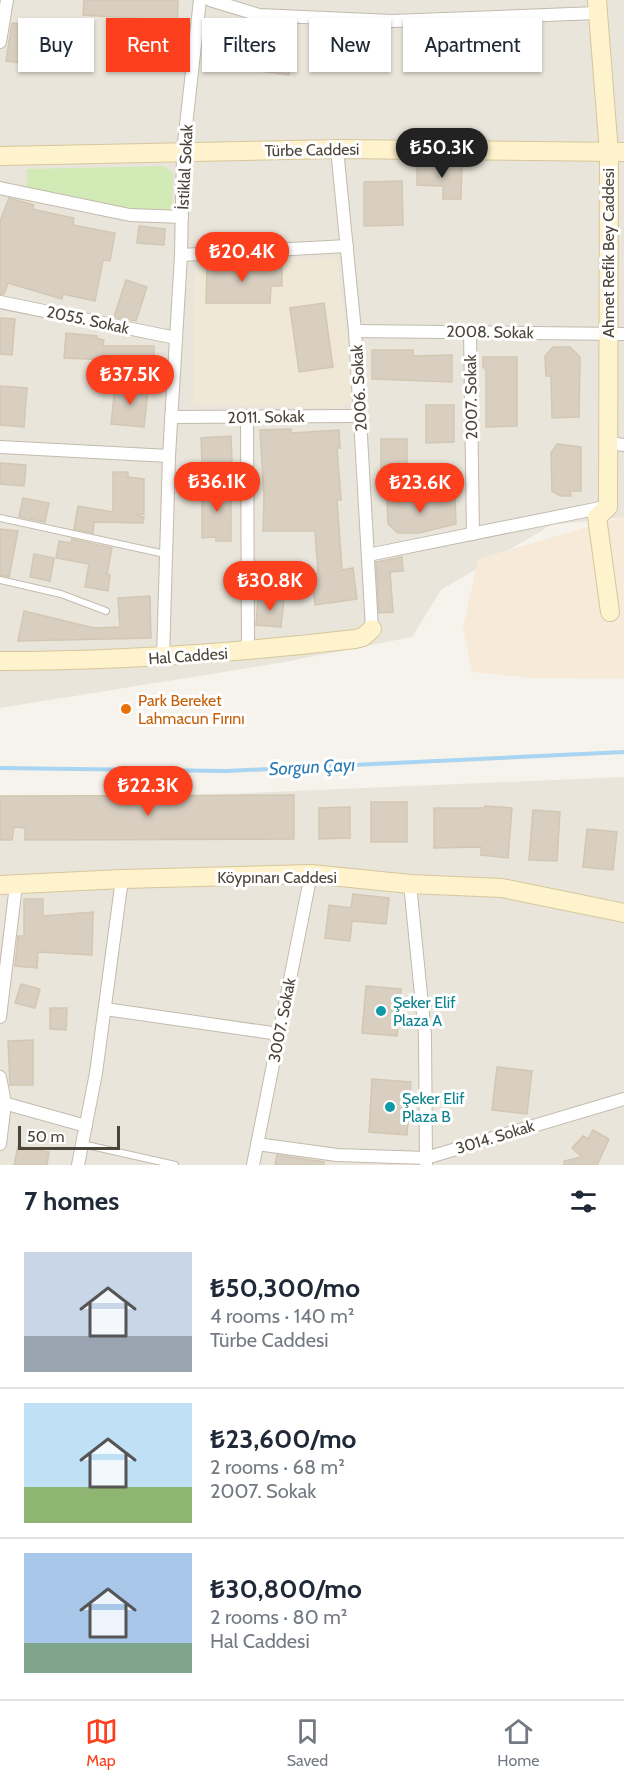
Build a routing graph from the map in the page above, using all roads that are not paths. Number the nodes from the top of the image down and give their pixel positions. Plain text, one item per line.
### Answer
1 (7, 0) edge
2 (200, 0) edge
3 (210, 0) edge
4 (597, 6) edge
5 (0, 42) edge
6 (337, 149) junction
7 (183, 152) junction
8 (616, 153) edge
9 (0, 156) edge
10 (0, 188) edge
11 (182, 217) junction
12 (347, 246) junction
13 (181, 255) junction
14 (0, 302) edge
15 (355, 331) junction
16 (470, 332) junction
17 (616, 334) edge
18 (176, 338) junction
19 (360, 416) junction
20 (171, 417) junction
21 (247, 417) junction
22 (616, 443) edge
23 (0, 447) edge
24 (169, 456) junction
25 (608, 507) junction
26 (0, 518) edge
27 (473, 534) junction
28 (166, 554) junction
29 (368, 555) junction
30 (0, 580) edge
31 (106, 611) dead end
32 (610, 612) dead end
33 (372, 629) joint
34 (248, 652) junction
35 (163, 658) junction
36 (0, 661) edge
37 (311, 874) junction
38 (122, 879) junction
39 (410, 884) junction
40 (8, 885) edge
41 (624, 914) edge
42 (105, 1009) junction
43 (0, 1017) edge
44 (279, 1034) junction
45 (0, 1077) edge
46 (624, 1099) edge
47 (2, 1103) edge
48 (86, 1126) junction
49 (0, 1144) edge
50 (82, 1144) junction
51 (257, 1144) junction
52 (426, 1161) edge
53 (78, 1165) edge
54 (175, 1165) edge
55 (253, 1165) edge

1 - 5 street
2 - 7 street, İstiklal Sokak
3 - 4 street
4 - 8 street, Ahmet Refik Bey Caddesi
6 - 7 street, Türbe Caddesi
6 - 8 street, Türbe Caddesi
6 - 12 street, 2006. Sokak
7 - 9 street, Türbe Caddesi
7 - 11 street, İstiklal Sokak
8 - 17 street, Ahmet Refik Bey Caddesi
10 - 11 street
11 - 13 street, İstiklal Sokak
12 - 13 street
12 - 15 street, 2006. Sokak
13 - 18 street, İstiklal Sokak
14 - 18 street, 2055. Sokak
15 - 16 street, 2008. Sokak
15 - 19 street, 2006. Sokak
16 - 17 street, 2008. Sokak
16 - 27 street, 2007. Sokak
17 - 22 street, Ahmet Refik Bey Caddesi
18 - 20 street, İstiklal Sokak
19 - 21 street, 2011. Sokak
19 - 29 street, 2006. Sokak
20 - 21 street, 2011. Sokak
20 - 24 street, İstiklal Sokak
21 - 34 street
22 - 25 street, Ahmet Refik Bey Caddesi
23 - 24 street
24 - 28 street, İstiklal Sokak
25 - 27 street
25 - 32 street, Ahmet Refik Bey Caddesi
26 - 28 lane
27 - 29 street
28 - 35 street, İstiklal Sokak
29 - 33 street, 2006. Sokak
30 - 31 lane
33 - 34 street, Hal Caddesi
34 - 35 street, Hal Caddesi
35 - 36 street, Hal Caddesi
37 - 38 street, Köypınarı Caddesi
37 - 39 street, Köypınarı Caddesi
37 - 44 street, 3007. Sokak
38 - 40 street, Köypınarı Caddesi
38 - 42 street
39 - 41 street, Köypınarı Caddesi
39 - 52 street
40 - 43 street
42 - 44 street
42 - 48 street
44 - 51 street, 3007. Sokak
45 - 47 street
46 - 52 street, 3014. Sokak
47 - 48 street
47 - 49 street
48 - 50 street
50 - 53 street
50 - 54 lane
51 - 52 street, 3014. Sokak
51 - 55 street, 3007. Sokak

